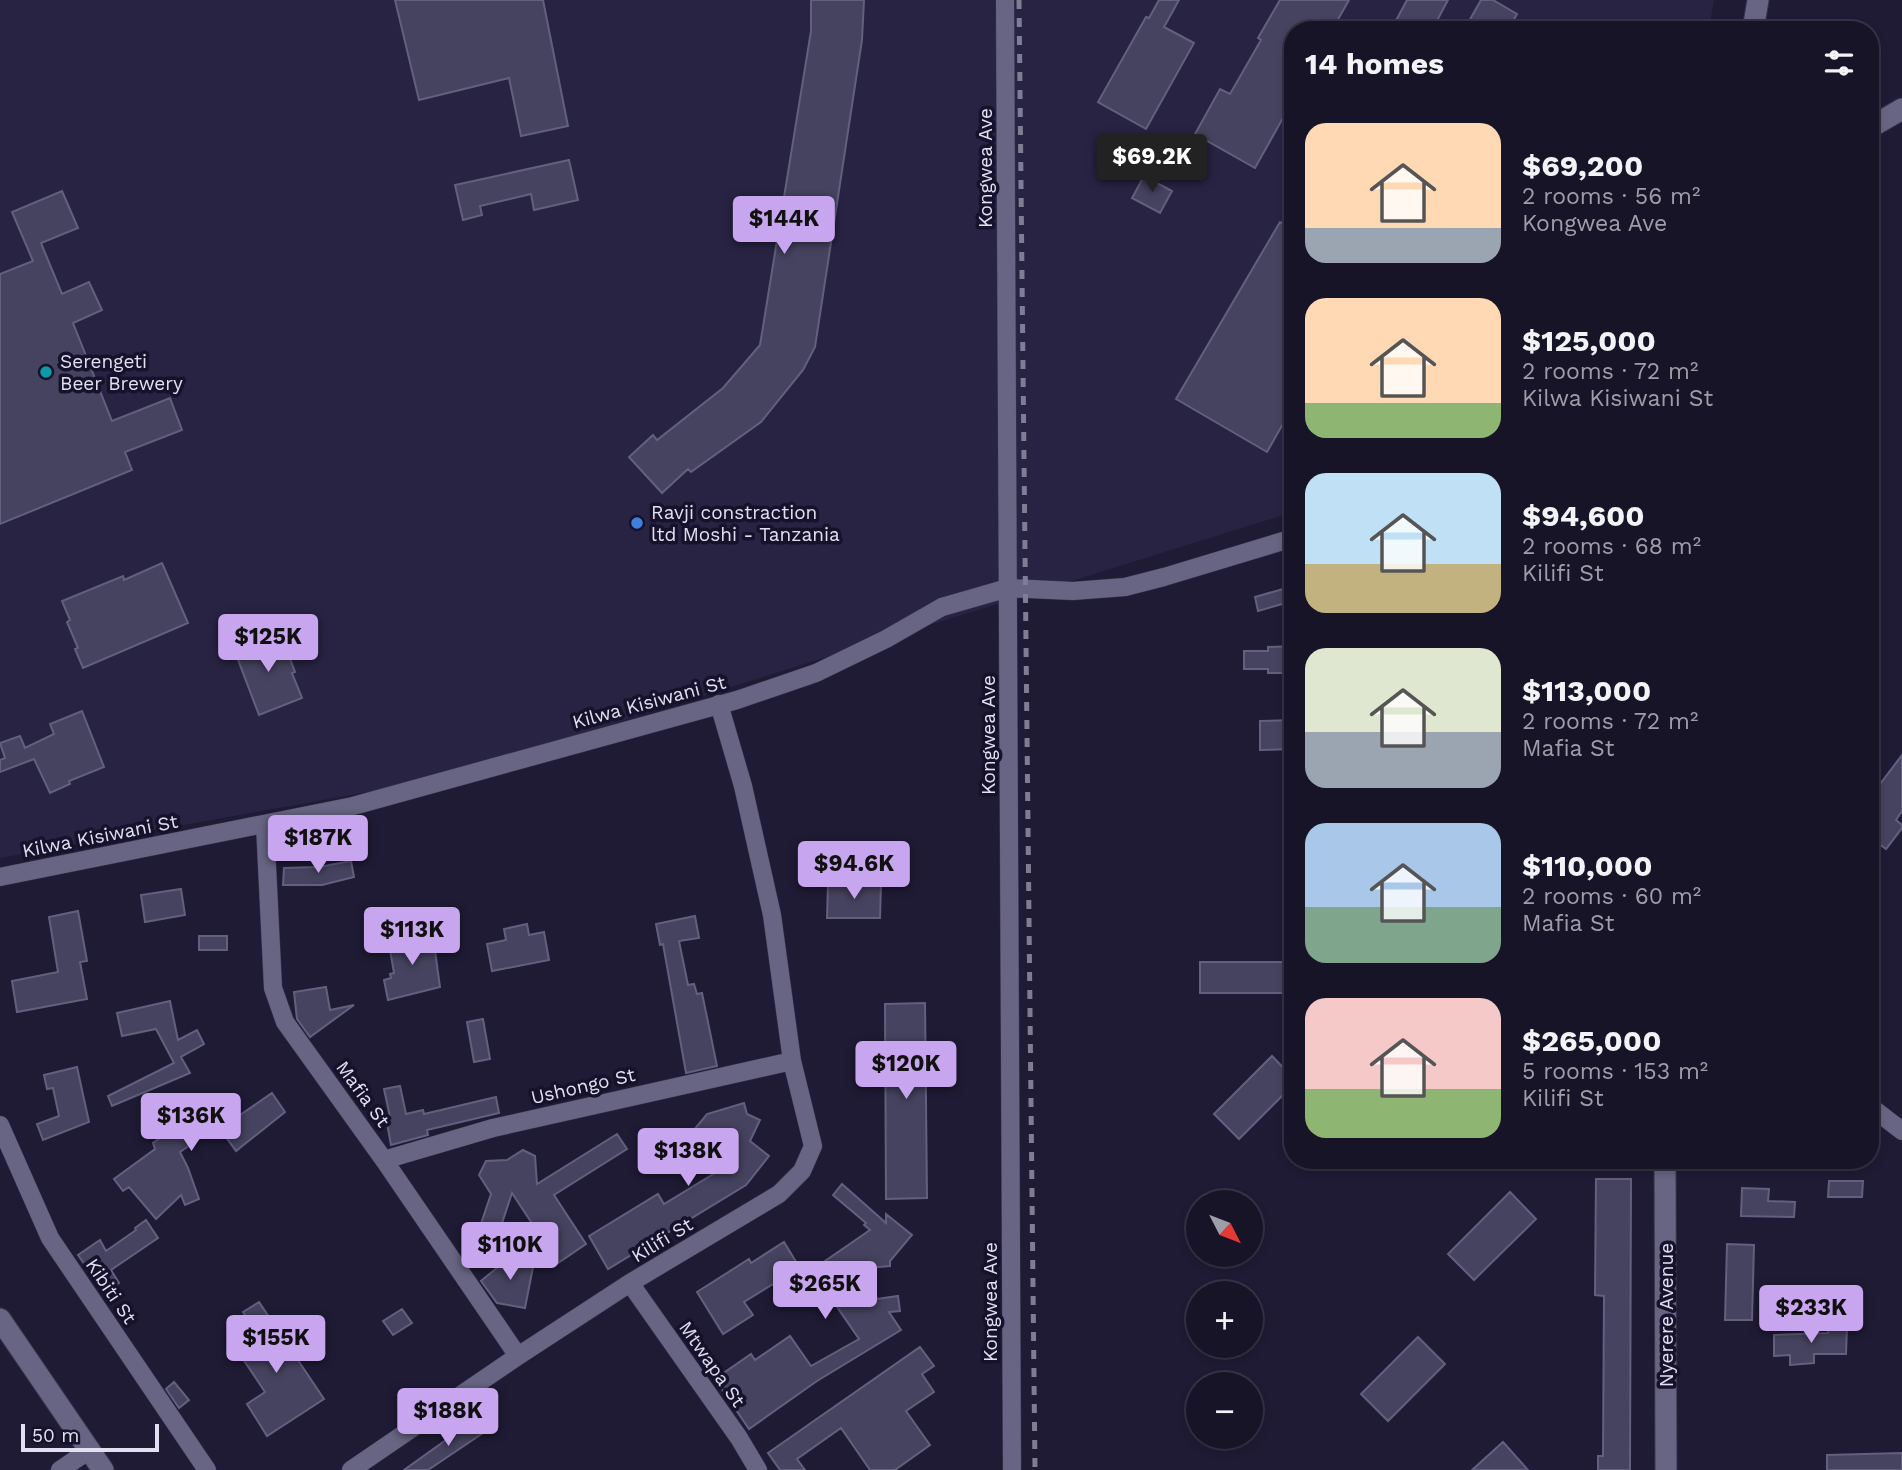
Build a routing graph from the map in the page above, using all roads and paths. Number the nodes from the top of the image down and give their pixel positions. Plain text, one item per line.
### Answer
1 (1005, 0) edge
2 (1758, 0) edge
3 (1754, 21) edge
4 (1902, 109) edge
5 (1879, 122) edge
6 (1284, 540) edge
7 (1008, 588) junction
8 (719, 704) junction
9 (265, 825) junction
10 (0, 877) edge
11 (792, 1061) junction
12 (1879, 1113) edge
13 (0, 1125) edge
14 (1902, 1131) edge
15 (384, 1160) junction
16 (1665, 1169) edge
17 (630, 1283) junction
18 (0, 1318) edge
19 (518, 1356) junction
20 (88, 1451) junction
21 (60, 1470) edge
22 (103, 1470) edge
23 (207, 1470) edge
24 (351, 1470) edge
25 (758, 1470) edge
26 (1012, 1470) edge
27 (1666, 1470) edge

1 - 7 street, Kongwea Ave
2 - 3 street
4 - 5 street
6 - 7 street, Kilwa Kisiwani St
7 - 8 street, Kilwa Kisiwani St
7 - 26 street, Kongwea Ave
8 - 9 street, Kilwa Kisiwani St
8 - 11 street, Kilifi St
9 - 10 street, Kilwa Kisiwani St
9 - 15 street, Mafia St
11 - 15 street, Ushongo St
11 - 17 street, Kilifi St
12 - 14 street
13 - 23 street, Kibiti St
15 - 19 street, Mafia St
16 - 27 street, Nyerere Avenue
17 - 19 street, Kilifi St
17 - 25 street, Mtwapa St
18 - 20 street
19 - 24 street, Kilifi St
20 - 21 street
20 - 22 street

